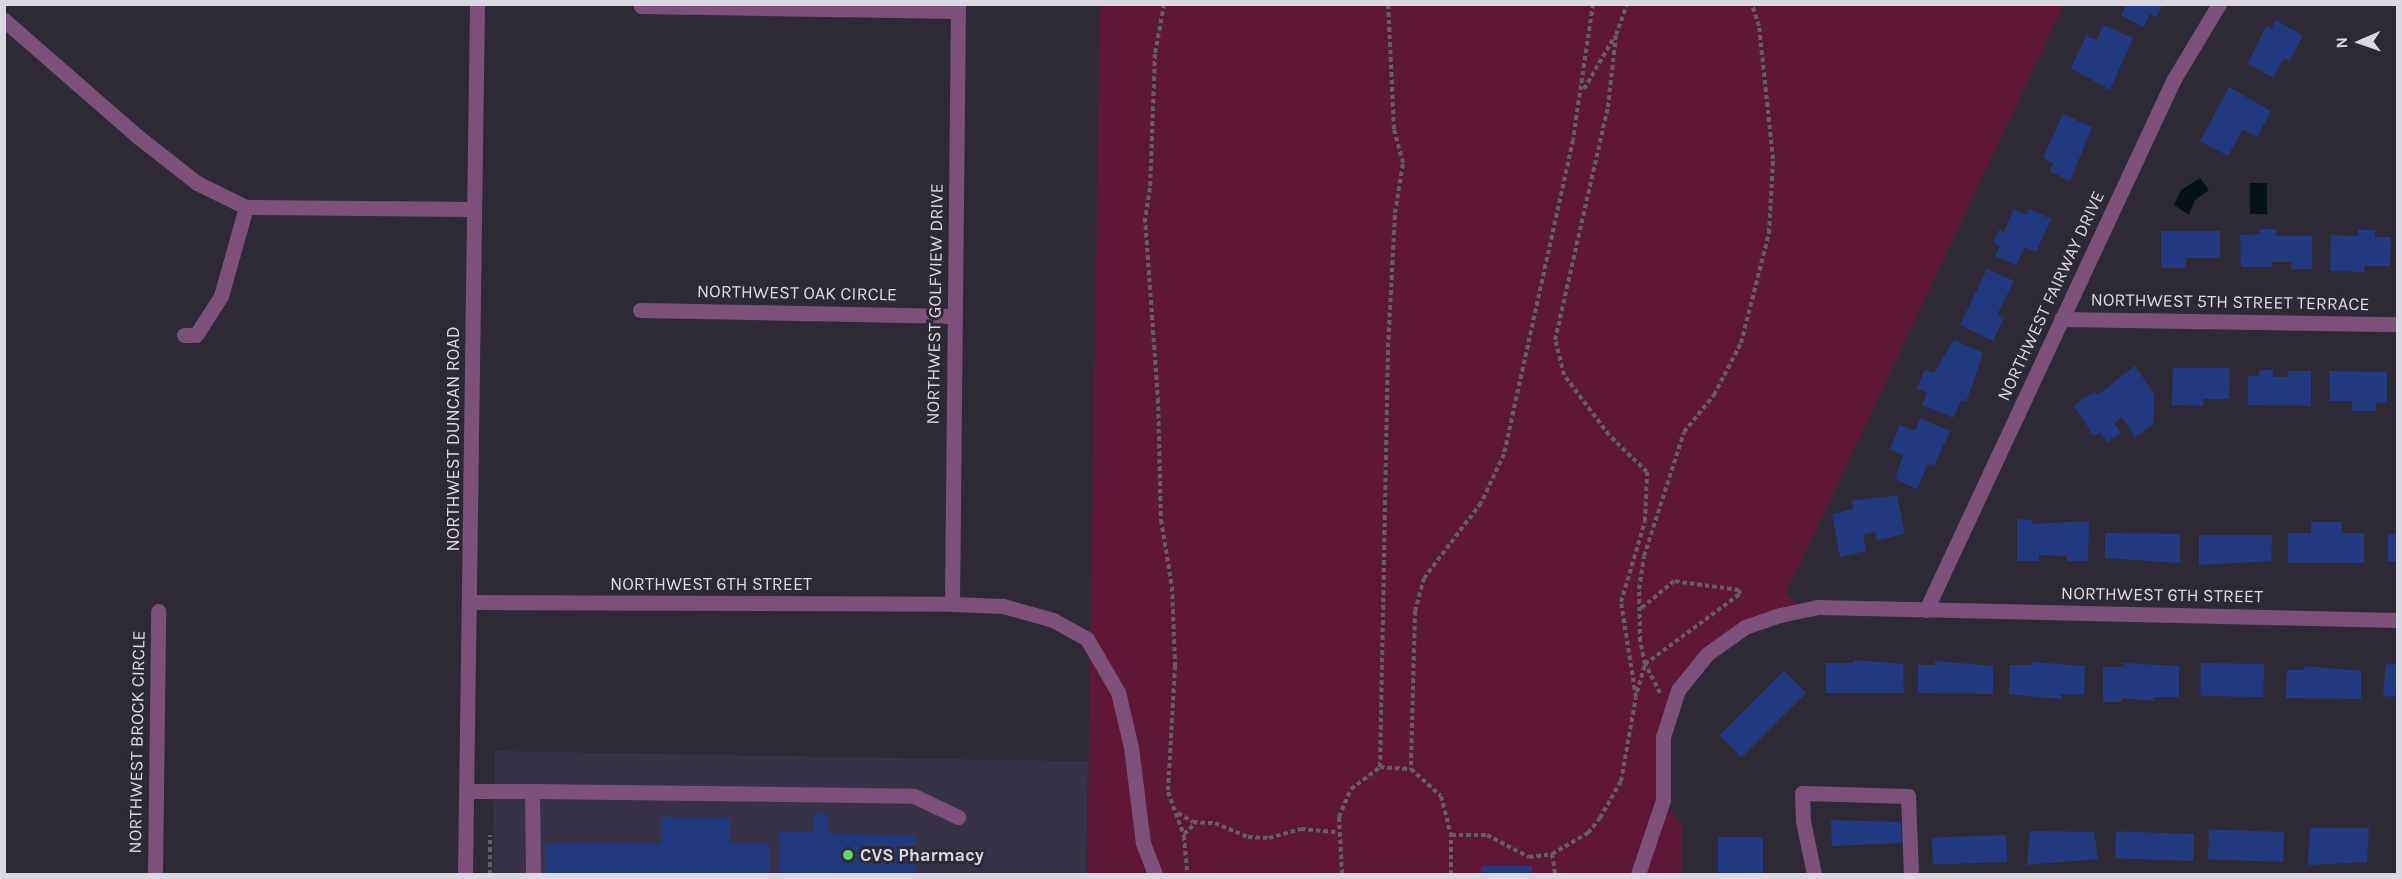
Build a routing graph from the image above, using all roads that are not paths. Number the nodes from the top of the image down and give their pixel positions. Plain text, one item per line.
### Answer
1 (477, 4) edge
2 (2219, 4) edge
3 (641, 6) dead end
4 (958, 8) edge
5 (4, 20) edge
6 (246, 207) junction
7 (474, 209) junction
8 (640, 310) dead end
9 (954, 316) junction
10 (2061, 319) junction
11 (2397, 324) edge
12 (184, 335) dead end
13 (471, 602) junction
14 (952, 604) junction
15 (1926, 610) junction
16 (158, 611) dead end
17 (2397, 620) edge
18 (532, 791) junction
19 (467, 792) junction
20 (958, 816) dead end
21 (155, 874) edge
22 (465, 874) edge
23 (533, 874) edge
24 (1155, 874) edge
25 (1638, 874) edge
26 (1814, 874) edge
27 (1911, 874) edge

1 - 7 street, NORTHWEST DUNCAN ROAD
2 - 10 street, NORTHWEST FAIRWAY DRIVE
3 - 4 street
4 - 9 street, NORTHWEST GOLFVIEW DRIVE
5 - 6 street
6 - 7 street
6 - 12 street
7 - 13 street, NORTHWEST DUNCAN ROAD
8 - 9 street, NORTHWEST OAK CIRCLE
9 - 14 street, NORTHWEST GOLFVIEW DRIVE
10 - 11 street, NORTHWEST 5TH STREET TERRACE
10 - 15 street, NORTHWEST FAIRWAY DRIVE
13 - 14 street, NORTHWEST 6TH STREET
13 - 19 street, NORTHWEST DUNCAN ROAD
14 - 24 street, NORTHWEST 6TH STREET
15 - 17 street, NORTHWEST 6TH STREET
15 - 25 street, NORTHWEST 6TH STREET
16 - 21 street, NORTHWEST BROCK CIRCLE
18 - 19 street
18 - 20 street
18 - 23 street
19 - 22 street, NORTHWEST DUNCAN ROAD
26 - 27 street

